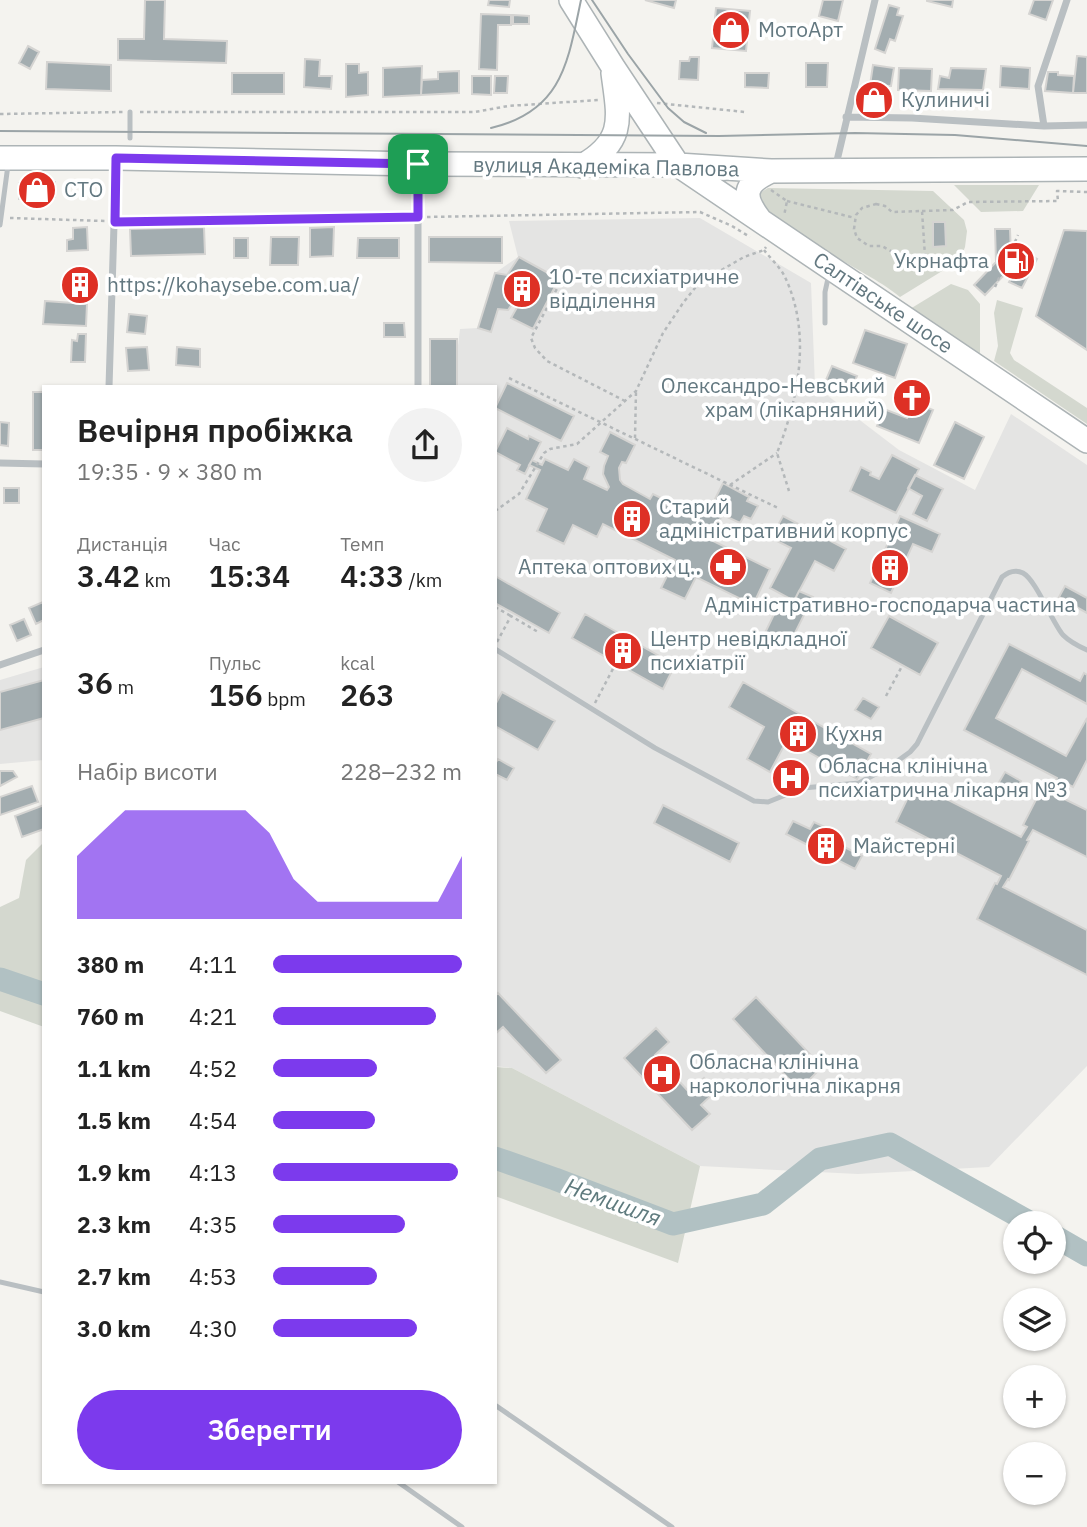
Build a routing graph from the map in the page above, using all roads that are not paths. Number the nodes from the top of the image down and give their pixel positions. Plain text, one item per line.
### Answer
1 (875, 0) edge
2 (1067, 0) edge
3 (574, 5) edge
4 (612, 67) junction
5 (130, 112) road end
6 (846, 117) junction
7 (1087, 125) edge
8 (1044, 127) junction
9 (130, 138) dead end
10 (5, 158) edge
11 (116, 158) junction
12 (418, 164) junction
13 (678, 165) junction
14 (582, 166) junction
15 (835, 169) junction
16 (1087, 169) edge
17 (770, 179) junction
18 (1, 218) edge
19 (771, 221) junction
20 (0, 225) edge
21 (831, 268) junction
22 (825, 323) dead end
23 (109, 385) edge
24 (418, 385) edge
25 (1087, 441) edge
26 (0, 463) edge
27 (42, 464) edge
28 (497, 648) edge
29 (1087, 650) edge
30 (42, 651) edge
31 (0, 665) edge
32 (0, 1282) edge
33 (42, 1292) edge
34 (497, 1406) edge
35 (401, 1484) edge
36 (462, 1527) edge
37 (672, 1527) edge

1 - 6 street
2 - 8 street
3 - 4 main road
4 - 13 main road
4 - 14 main road
5 - 9 lane
6 - 8 street
6 - 15 street
7 - 8 street
10 - 11 main road, вулиця Академіка Павлова
10 - 18 lane
11 - 12 main road, вулиця Академіка Павлова
11 - 23 street
12 - 14 main road, вулиця Академіка Павлова
12 - 24 street
13 - 14 main road, вулиця Академіка Павлова
13 - 17 main road, вулиця Академіка Павлова
13 - 19 main road, Салтівське шосе
15 - 16 main road, вулиця Академіка Павлова
15 - 17 main road, вулиця Академіка Павлова
17 - 19 main road
18 - 20 lane
19 - 21 main road, Салтівське шосе
21 - 22 lane
21 - 25 main road, Салтівське шосе
26 - 27 street
28 - 29 lane
30 - 31 street
32 - 33 lane
34 - 37 lane
35 - 36 lane

